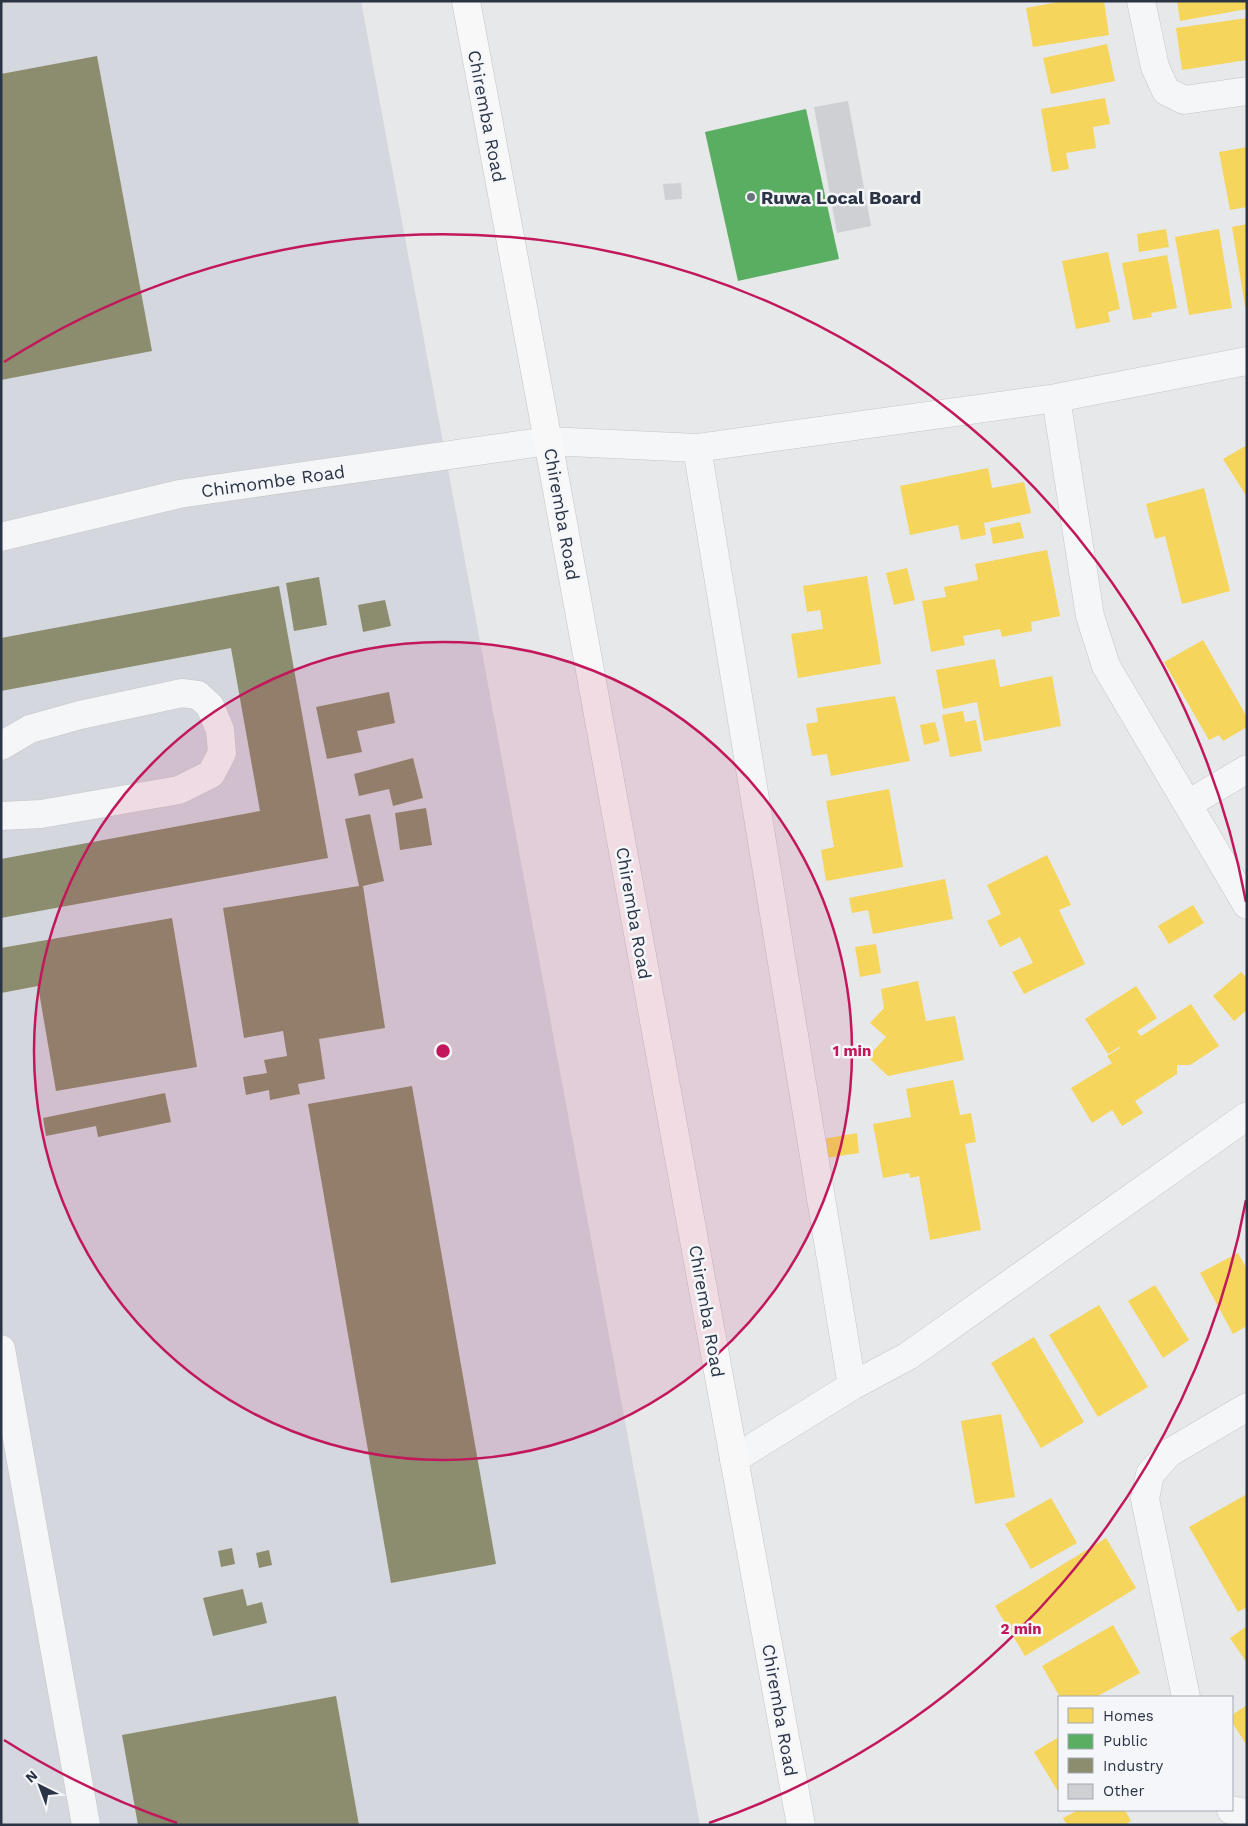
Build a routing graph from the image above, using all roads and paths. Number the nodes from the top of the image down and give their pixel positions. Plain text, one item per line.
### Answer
1 (466, 1) edge
2 (1141, 1) edge
3 (1247, 91) edge
4 (1247, 361) edge
5 (1056, 398) junction
6 (548, 441) junction
7 (697, 448) junction
8 (1, 537) edge
9 (1, 746) edge
10 (1247, 769) edge
11 (1188, 804) junction
12 (1, 816) edge
13 (1247, 905) edge
14 (1247, 1116) edge
15 (1, 1349) edge
16 (852, 1386) junction
17 (1247, 1407) edge
18 (734, 1459) junction
19 (1186, 1696) edge
20 (1233, 1810) edge
21 (1247, 1813) edge
22 (86, 1825) edge
23 (801, 1825) edge

1 - 6 main road, Chiremba Road
2 - 3 street
4 - 5 street, Chimombe Road
5 - 7 street, Chimombe Road
5 - 11 street
6 - 7 street, Chimombe Road
6 - 8 street, Chimombe Road
6 - 18 main road, Chiremba Road
7 - 16 street
9 - 12 street
10 - 11 street
11 - 13 street
14 - 16 street
15 - 22 street
16 - 18 street
17 - 19 street
18 - 23 main road, Chiremba Road
20 - 21 street

